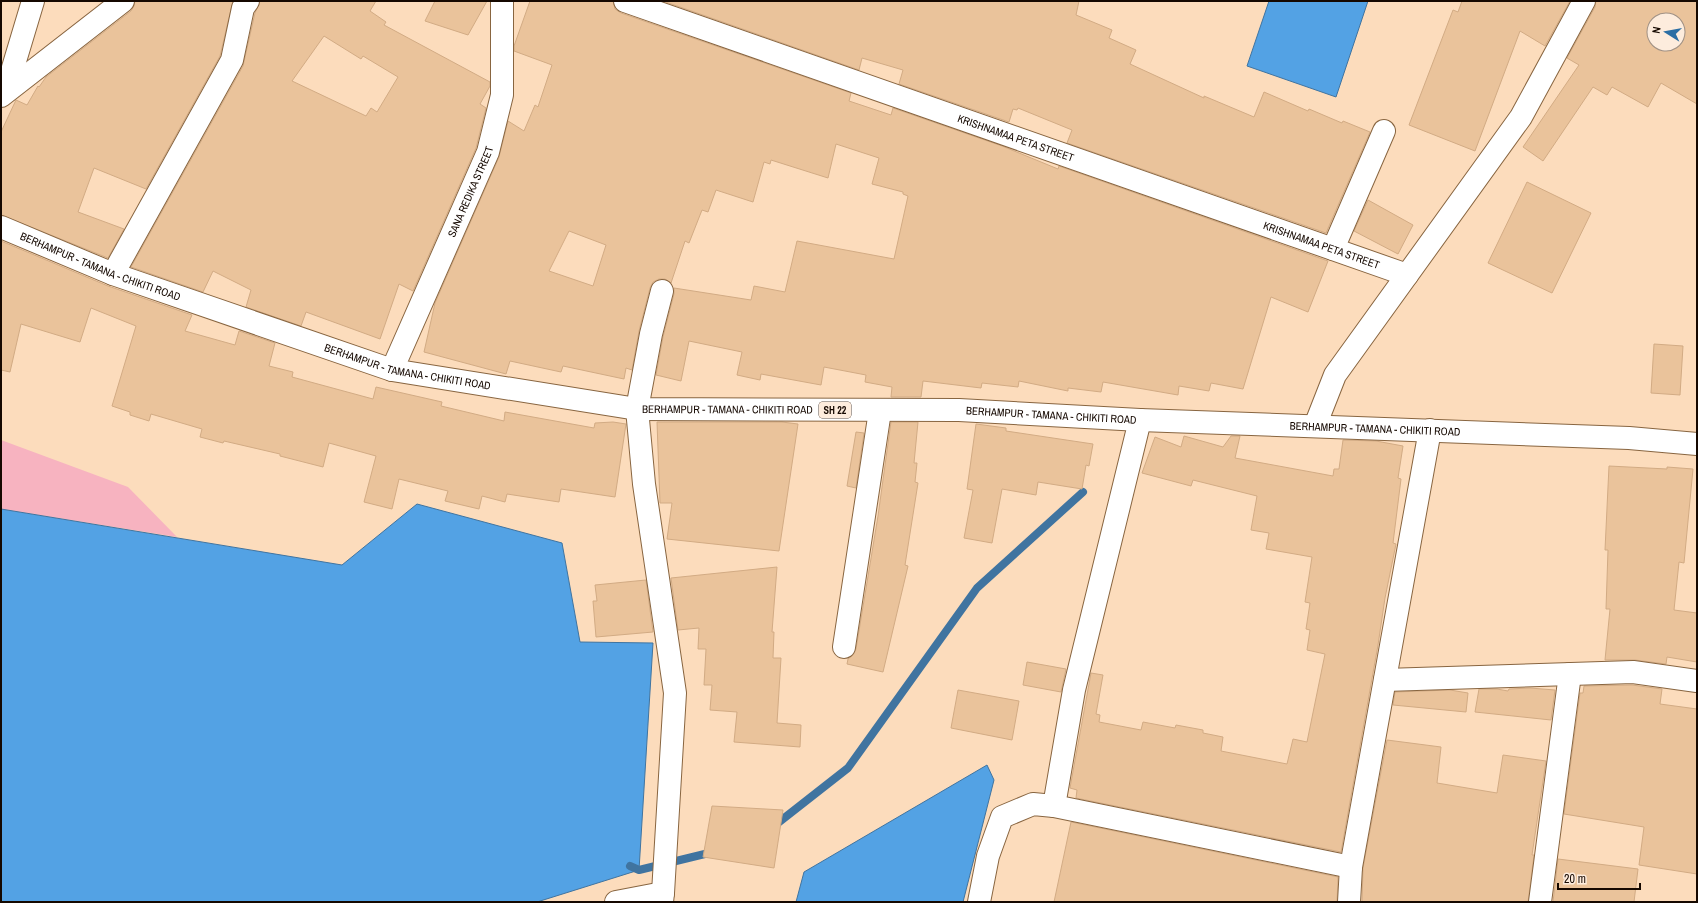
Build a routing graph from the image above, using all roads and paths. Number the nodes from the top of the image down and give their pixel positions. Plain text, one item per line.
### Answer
1 (33, 1) edge
2 (123, 1) edge
3 (248, 1) edge
4 (502, 1) edge
5 (625, 1) edge
6 (1584, 1) edge
7 (4, 93) edge
8 (1384, 131) dead end
9 (1, 227) edge
10 (1332, 249) junction
11 (113, 274) junction
12 (1407, 275) junction
13 (662, 291) dead end
14 (392, 370) junction
15 (637, 409) junction
16 (880, 411) junction
17 (1140, 420) junction
18 (1315, 426) junction
19 (1430, 430) junction
20 (1697, 444) edge
21 (844, 647) dead end
22 (1570, 674) junction
23 (1385, 680) junction
24 (1697, 681) edge
25 (1054, 806) junction
26 (1351, 867) junction
27 (662, 897) edge
28 (616, 902) edge
29 (979, 902) edge
30 (1349, 902) edge
31 (1540, 902) edge

1 - 7 street
2 - 7 street
3 - 11 street
4 - 14 street, SANA REDIKA STREET
5 - 10 street, KRISHNAMAA PETA STREET
6 - 12 street
8 - 10 street
9 - 11 street, BERHAMPUR - TAMANA - CHIKITI ROAD / SH 22
10 - 12 street, KRISHNAMAA PETA STREET
11 - 14 street, BERHAMPUR - TAMANA - CHIKITI ROAD / SH 22
12 - 18 street
13 - 15 street
14 - 15 street, BERHAMPUR - TAMANA - CHIKITI ROAD / SH 22
15 - 16 street, BERHAMPUR - TAMANA - CHIKITI ROAD / SH 22
15 - 27 street
16 - 17 street, BERHAMPUR - TAMANA - CHIKITI ROAD / SH 22
16 - 21 street
17 - 18 street, BERHAMPUR - TAMANA - CHIKITI ROAD / SH 22
17 - 25 street
18 - 19 street, BERHAMPUR - TAMANA - CHIKITI ROAD / SH 22
19 - 20 street, BERHAMPUR - TAMANA - CHIKITI ROAD / SH 22
19 - 23 street
22 - 23 street
22 - 24 street
22 - 31 street
23 - 26 street
25 - 26 street
25 - 29 street
26 - 30 street
27 - 28 street

